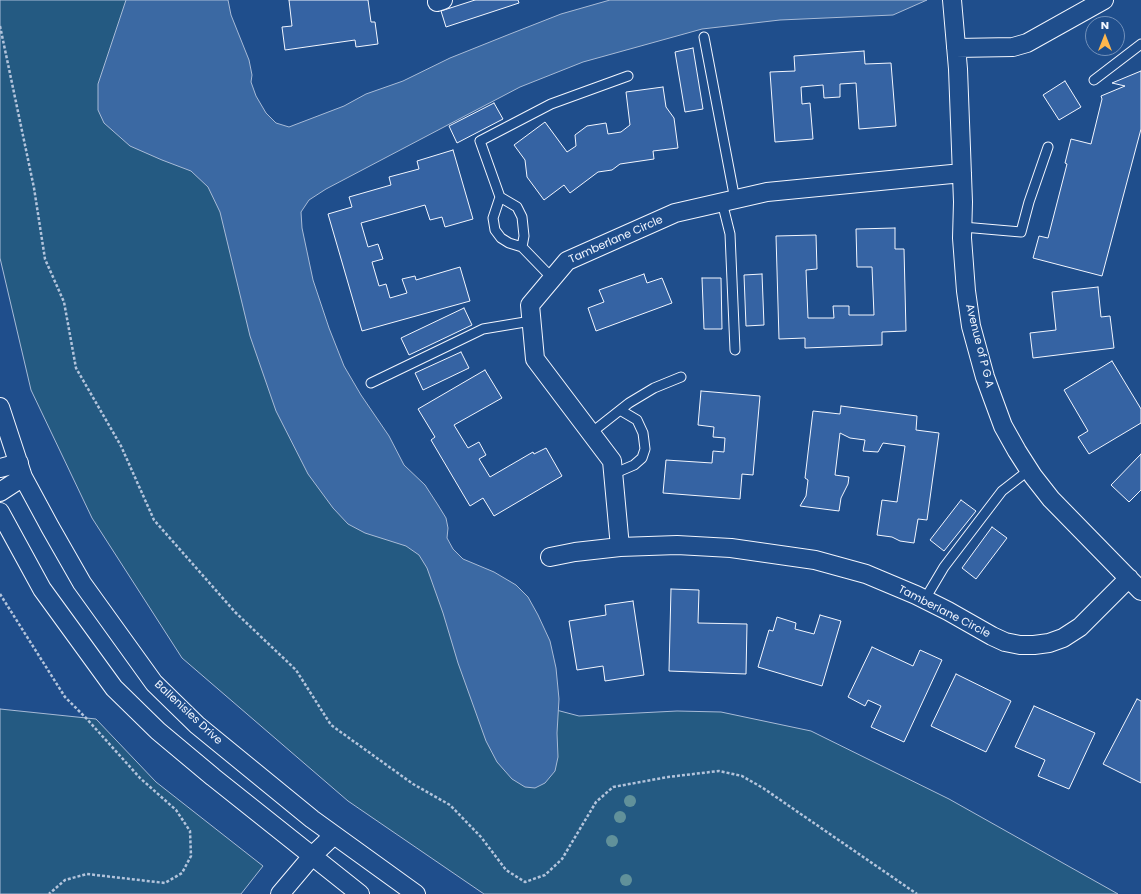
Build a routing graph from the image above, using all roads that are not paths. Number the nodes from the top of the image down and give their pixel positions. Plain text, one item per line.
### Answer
1 (952, 0) edge
2 (1104, 0) edge
3 (704, 37) dead end
4 (1141, 44) edge
5 (956, 48) junction
6 (628, 76) dead end
7 (1094, 80) dead end
8 (1048, 146) dead end
9 (962, 173) junction
10 (500, 197) junction
11 (729, 201) junction
12 (962, 227) junction
13 (522, 247) junction
14 (552, 278) junction
15 (531, 321) junction
16 (735, 350) dead end
17 (681, 377) dead end
18 (371, 383) dead end
19 (0, 407) edge
20 (620, 410) junction
21 (590, 433) junction
22 (0, 468) edge
23 (21, 470) junction
24 (1029, 470) junction
25 (613, 474) junction
26 (0, 492) edge
27 (0, 512) edge
28 (620, 547) junction
29 (550, 557) dead end
30 (1135, 585) edge
31 (925, 599) junction
32 (334, 835) junction
33 (312, 855) junction
34 (280, 894) edge
35 (360, 894) edge
36 (416, 894) edge

1 - 5 street, Avenue of P G A
2 - 5 street
3 - 11 lane
4 - 7 lane
5 - 9 street, Avenue of P G A
6 - 10 lane
8 - 12 lane
9 - 11 street, Tamberlane Circle
9 - 12 street, Avenue of P G A
10 - 13 lane
10 - 13 lane
11 - 14 street, Tamberlane Circle
11 - 16 lane
12 - 24 street, Avenue of P G A
13 - 14 lane
14 - 15 street, Tamberlane Circle
15 - 18 lane
15 - 21 street, Tamberlane Circle
17 - 20 lane
19 - 23 street, Ballenisles Drive
20 - 21 lane
20 - 25 lane
21 - 25 street, Tamberlane Circle
22 - 23 street
23 - 26 street
23 - 32 street, Ballenisles Drive
24 - 30 street, Avenue of P G A
24 - 31 lane
25 - 28 street, Tamberlane Circle
27 - 33 street
28 - 29 street, Tamberlane Circle
28 - 31 street, Tamberlane Circle
30 - 31 street, Tamberlane Circle
32 - 33 street
32 - 36 street, Ballenisles Drive
33 - 34 street
33 - 35 street

